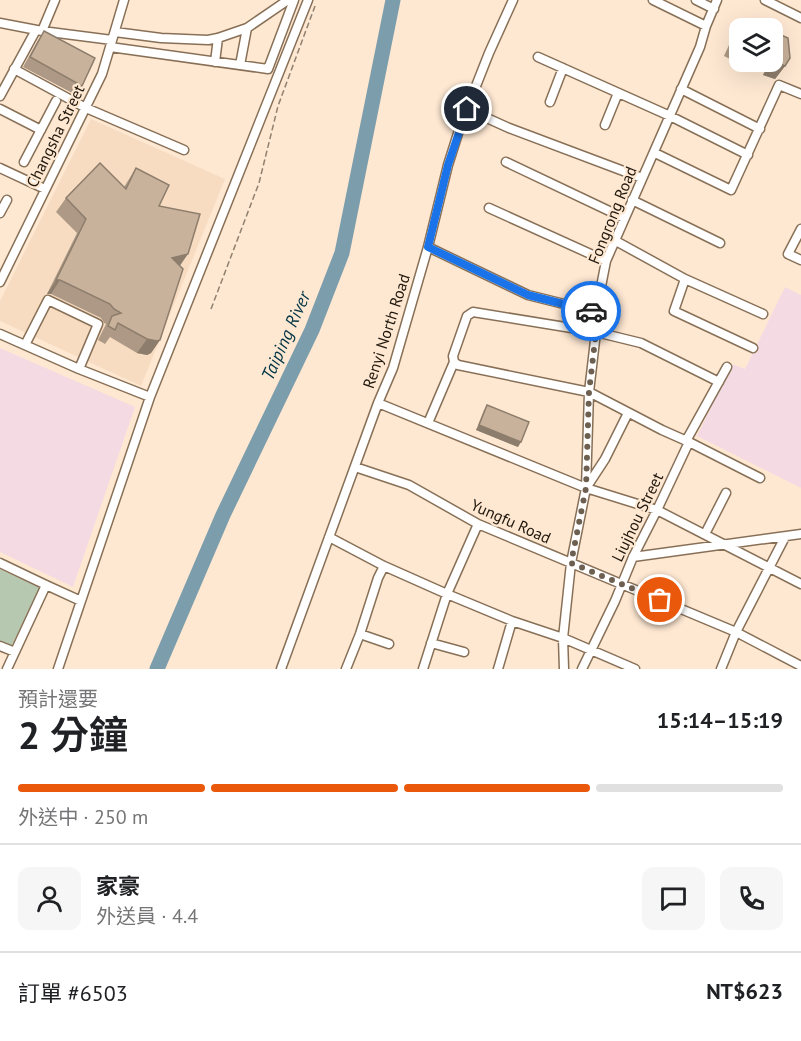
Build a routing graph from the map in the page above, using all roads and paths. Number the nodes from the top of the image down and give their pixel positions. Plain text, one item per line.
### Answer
1 (55, 0) edge
2 (124, 0) edge
3 (288, 0) edge
4 (294, 0) edge
5 (308, 0) edge
6 (318, 0) edge
7 (513, 0) edge
8 (653, 0) edge
9 (696, 0) edge
10 (717, 0) edge
11 (765, 0) edge
12 (714, 9) junction
13 (801, 18) edge
14 (0, 23) edge
15 (706, 26) junction
16 (247, 28) junction
17 (39, 30) junction
18 (218, 39) junction
19 (113, 40) junction
20 (538, 57) dead end
21 (215, 62) junction
22 (240, 65) junction
23 (563, 68) junction
24 (14, 69) junction
25 (681, 88) junction
26 (618, 93) junction
27 (801, 94) edge
28 (0, 96) edge
29 (56, 100) dead end
30 (550, 102) dead end
31 (86, 108) junction
32 (0, 109) edge
33 (467, 109) junction
34 (670, 116) junction
35 (605, 125) dead end
36 (760, 129) junction
37 (41, 130) junction
38 (184, 150) dead end
39 (654, 153) junction
40 (748, 155) junction
41 (24, 162) dead end
42 (506, 162) dead end
43 (0, 168) edge
44 (642, 178) junction
45 (45, 189) junction
46 (7, 200) dead end
47 (632, 200) junction
48 (489, 208) dead end
49 (0, 213) edge
50 (624, 218) junction
51 (801, 229) edge
52 (614, 240) junction
53 (720, 243) dead end
54 (428, 247) junction
55 (801, 260) edge
56 (606, 261) junction
57 (685, 279) junction
58 (0, 282) edge
59 (211, 309) dead end
60 (596, 312) junction
61 (763, 314) dead end
62 (596, 332) junction
63 (0, 334) edge
64 (25, 345) junction
65 (753, 348) dead end
66 (454, 362) junction
67 (727, 367) dead end
68 (79, 369) junction
69 (719, 382) junction
70 (589, 392) junction
71 (150, 397) junction
72 (378, 402) junction
73 (628, 413) junction
74 (429, 423) junction
75 (687, 442) junction
76 (355, 467) junction
77 (760, 478) dead end
78 (586, 488) junction
79 (726, 493) dead end
80 (657, 510) junction
81 (478, 524) junction
82 (705, 534) junction
83 (801, 534) edge
84 (329, 537) junction
85 (785, 537) junction
86 (724, 544) junction
87 (633, 557) junction
88 (0, 563) edge
89 (571, 563) junction
90 (384, 566) junction
91 (770, 568) junction
92 (801, 584) edge
93 (46, 585) junction
94 (622, 585) junction
95 (447, 594) junction
96 (81, 601) junction
97 (512, 621) junction
98 (736, 632) junction
99 (360, 634) junction
100 (563, 638) junction
101 (431, 643) junction
102 (389, 644) dead end
103 (0, 646) edge
104 (591, 649) junction
105 (15, 652) junction
106 (464, 652) dead end
107 (801, 666) edge
108 (8, 669) edge
109 (57, 669) edge
110 (281, 669) edge
111 (346, 669) edge
112 (423, 669) edge
113 (498, 669) edge
114 (564, 669) edge
115 (582, 669) edge
116 (635, 669) edge
117 (721, 669) edge

1 - 17 street
2 - 19 street, Changsha Street
3 - 16 street
4 - 22 street
5 - 71 street
6 - 59 path
7 - 33 street, Renyi North Road
8 - 15 street
9 - 12 street
10 - 12 street, Fongrong Road
11 - 13 street
12 - 15 street, Fongrong Road
14 - 17 street
15 - 25 street, Fongrong Road
16 - 18 street
16 - 22 street
17 - 19 street
17 - 24 street
18 - 19 street
18 - 21 street
19 - 21 street
19 - 31 street, Changsha Street
20 - 23 street
21 - 22 street
23 - 26 street
23 - 30 street
24 - 28 street
24 - 31 street
25 - 34 street, Fongrong Road
25 - 36 street
26 - 34 street
26 - 35 street
27 - 36 street
29 - 37 street
31 - 38 street
31 - 45 street, Changsha Street
32 - 37 street
33 - 44 street
33 - 54 street, Renyi North Road
34 - 39 street, Fongrong Road
34 - 40 street
36 - 40 street
37 - 41 street
39 - 40 street
39 - 44 street, Fongrong Road
42 - 50 street
43 - 45 street
44 - 47 street, Fongrong Road
45 - 58 street, Changsha Street
46 - 49 street
47 - 50 street, Fongrong Road
47 - 53 street
48 - 56 street
50 - 52 street, Fongrong Road
51 - 55 street
52 - 56 street, Fongrong Road
52 - 57 street
54 - 60 street
54 - 72 street, Renyi North Road
56 - 60 street, Fongrong Road
57 - 61 street
57 - 65 street
60 - 62 street, Fongrong Road
62 - 66 street
62 - 69 street
62 - 70 street, Fongrong Road
63 - 64 street
64 - 68 street
64 - 68 street
66 - 70 street
66 - 74 street
67 - 69 street, Liujhou Street
68 - 71 street
69 - 75 street, Liujhou Street
70 - 73 street
70 - 78 street, Fongrong Road
71 - 96 street
72 - 74 street
72 - 76 street, Renyi North Road
73 - 75 street
73 - 78 street
74 - 78 street
75 - 77 street
75 - 80 street, Liujhou Street
76 - 81 street, Yungfu Road
76 - 84 street, Renyi North Road
78 - 80 street
78 - 89 street, Fongrong Road
79 - 82 street
80 - 82 street
80 - 87 street, Liujhou Street
81 - 89 street, Yungfu Road
81 - 95 street
82 - 86 street
83 - 85 street
84 - 90 street
84 - 110 street, Renyi North Road
85 - 86 street
85 - 91 street
86 - 87 street
86 - 91 street
87 - 94 street, Liujhou Street
88 - 93 street
89 - 94 street, Yungfu Road
89 - 100 street, Fongrong Road
90 - 95 street
90 - 99 street
91 - 92 street
91 - 98 street
93 - 96 street
93 - 105 street
94 - 98 street, Yungfu Road
94 - 104 street, Liujhou Street
95 - 97 street
95 - 101 street
96 - 109 street
97 - 100 street
97 - 113 street
98 - 107 street, Yungfu Road
98 - 117 street
99 - 102 street
99 - 111 street
100 - 104 street
100 - 114 street, Fongrong Road
101 - 106 street
101 - 112 street
103 - 105 street
104 - 115 street, Liujhou Street
104 - 116 street
105 - 108 street

